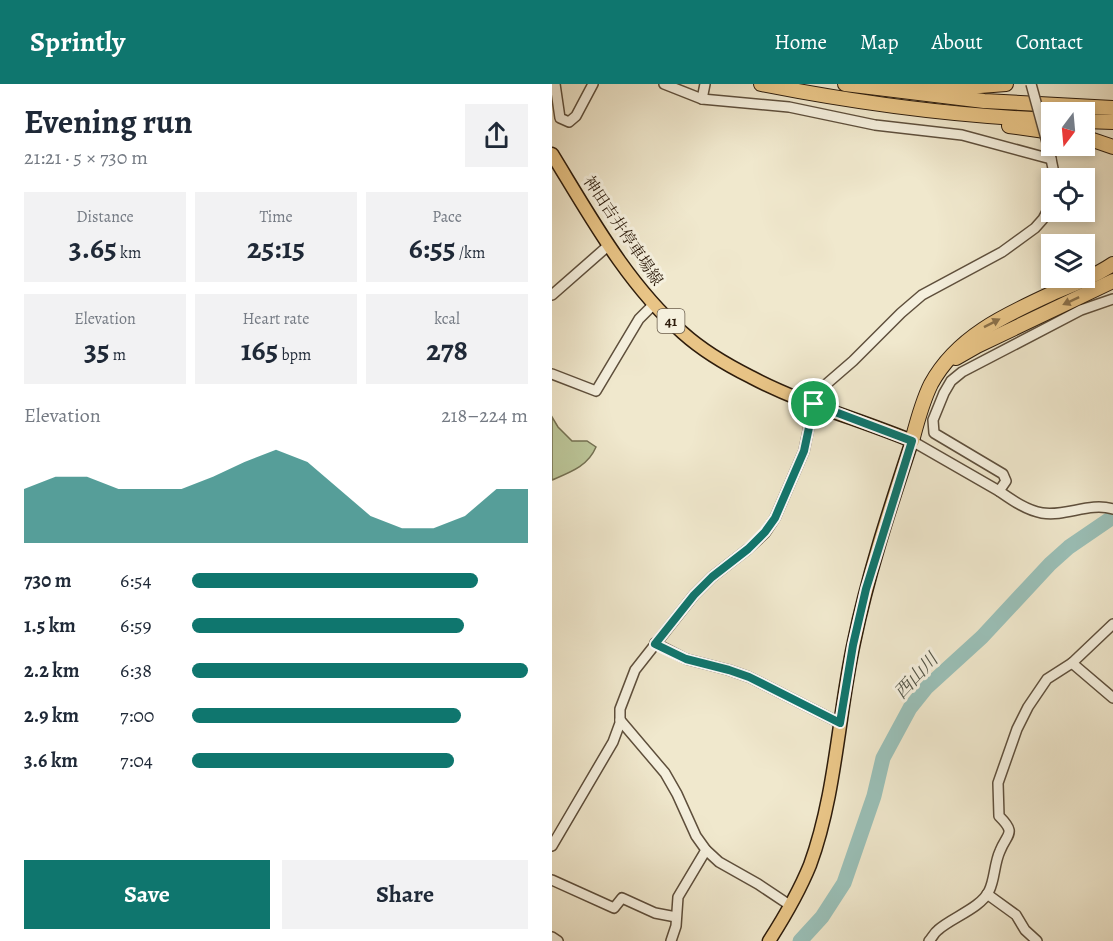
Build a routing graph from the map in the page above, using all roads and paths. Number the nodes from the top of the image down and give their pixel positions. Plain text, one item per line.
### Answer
1 (555, 84) edge
2 (593, 84) edge
3 (664, 84) edge
4 (761, 84) edge
5 (845, 84) edge
6 (903, 84) edge
7 (1006, 84) edge
8 (1032, 84) edge
9 (703, 91) edge
10 (802, 92) junction
11 (1113, 108) edge
12 (1041, 119) edge
13 (1095, 121) edge
14 (1113, 122) edge
15 (1041, 130) edge
16 (1095, 141) edge
17 (1113, 147) edge
18 (552, 154) edge
19 (1051, 159) junction
20 (1053, 168) edge
21 (1041, 221) edge
22 (609, 245) junction
23 (1113, 262) edge
24 (1113, 281) edge
25 (552, 295) edge
26 (1113, 299) edge
27 (654, 304) junction
28 (552, 374) edge
29 (937, 375) junction
30 (814, 404) junction
31 (912, 441) junction
32 (999, 491) junction
33 (1113, 509) edge
34 (1113, 624) edge
35 (655, 644) junction
36 (1072, 663) junction
37 (1113, 698) edge
38 (620, 720) junction
39 (840, 723) junction
40 (552, 846) edge
41 (706, 850) junction
42 (552, 880) edge
43 (987, 894) junction
44 (791, 906) junction
45 (676, 917) junction
46 (552, 937) edge
47 (558, 941) edge
48 (671, 941) edge
49 (769, 941) edge
50 (929, 941) edge
51 (1037, 941) edge

1 - 2 street
3 - 9 street
4 - 10 highway
5 - 11 highway
6 - 7 highway
8 - 19 street, bridge
9 - 19 street
10 - 12 highway
10 - 15 highway
13 - 14 highway
16 - 17 highway
18 - 22 main road, 神田吉井停車場線 / 41
19 - 20 street
21 - 30 street
22 - 25 street
22 - 27 main road, 神田吉井停車場線 / 41
29 -> 23 highway
24 -> 29 highway
26 - 32 street
27 - 28 street
27 - 30 main road, 神田吉井停車場線 / 41
29 - 31 highway
30 - 31 main road, 神田吉井停車場線 / 41
30 - 35 street
31 - 32 street
31 - 39 main road
32 - 33 street
34 - 36 street
35 - 38 street
35 - 39 street
36 - 37 street
36 - 43 street
38 - 40 street
38 - 41 street
39 - 44 main road
41 - 44 street
41 - 45 street
42 - 45 street
43 - 50 street
43 - 51 street
44 - 49 main road
45 - 48 street
46 - 47 street

